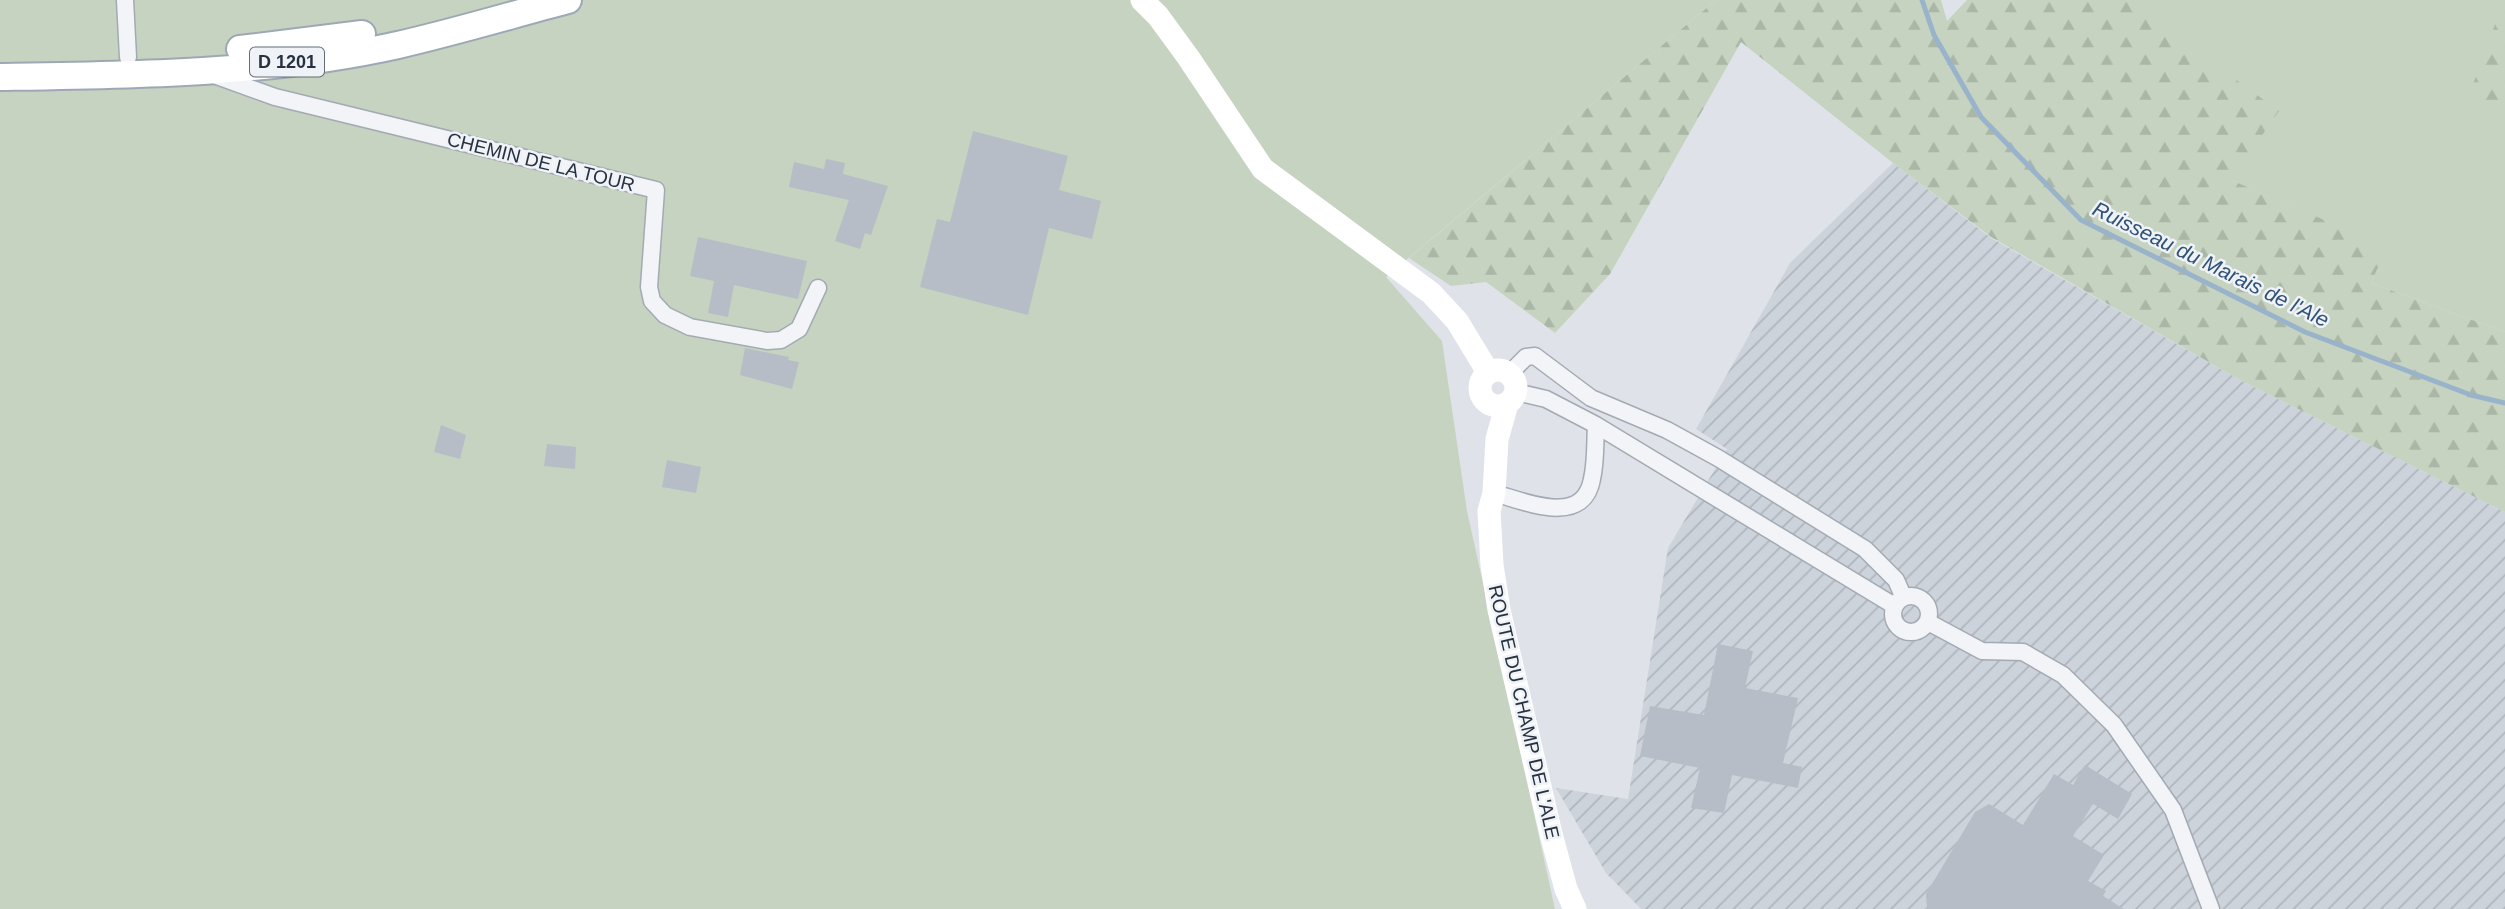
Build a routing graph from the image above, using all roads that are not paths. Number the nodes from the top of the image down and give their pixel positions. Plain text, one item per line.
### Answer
1 (125, 0) edge
2 (499, 0) edge
3 (568, 0) edge
4 (1142, 0) edge
5 (128, 57) junction
6 (0, 62) edge
7 (202, 71) junction
8 (0, 77) edge
9 (818, 288) dead end
10 (1505, 385) junction
11 (1596, 425) junction
12 (1492, 502) junction
13 (1898, 600) junction
14 (1928, 622) junction
15 (1575, 909) edge
16 (2211, 909) edge

1 - 5 street
2 - 5 main road, D 1201
3 - 7 main road, D 1201
4 - 10 street
5 - 6 main road, D 1201
7 - 8 main road, D 1201
7 - 9 street, CHEMIN DE LA TOUR
10 - 11 street
10 - 12 street, ROUTE DU CHAMP DE L'ALE
10 - 12 street, ROUTE DU CHAMP DE L'ALE
10 - 13 street
11 - 12 street
11 - 13 street
12 - 15 street, ROUTE DU CHAMP DE L'ALE
13 - 14 street
13 - 14 street
14 - 16 street

